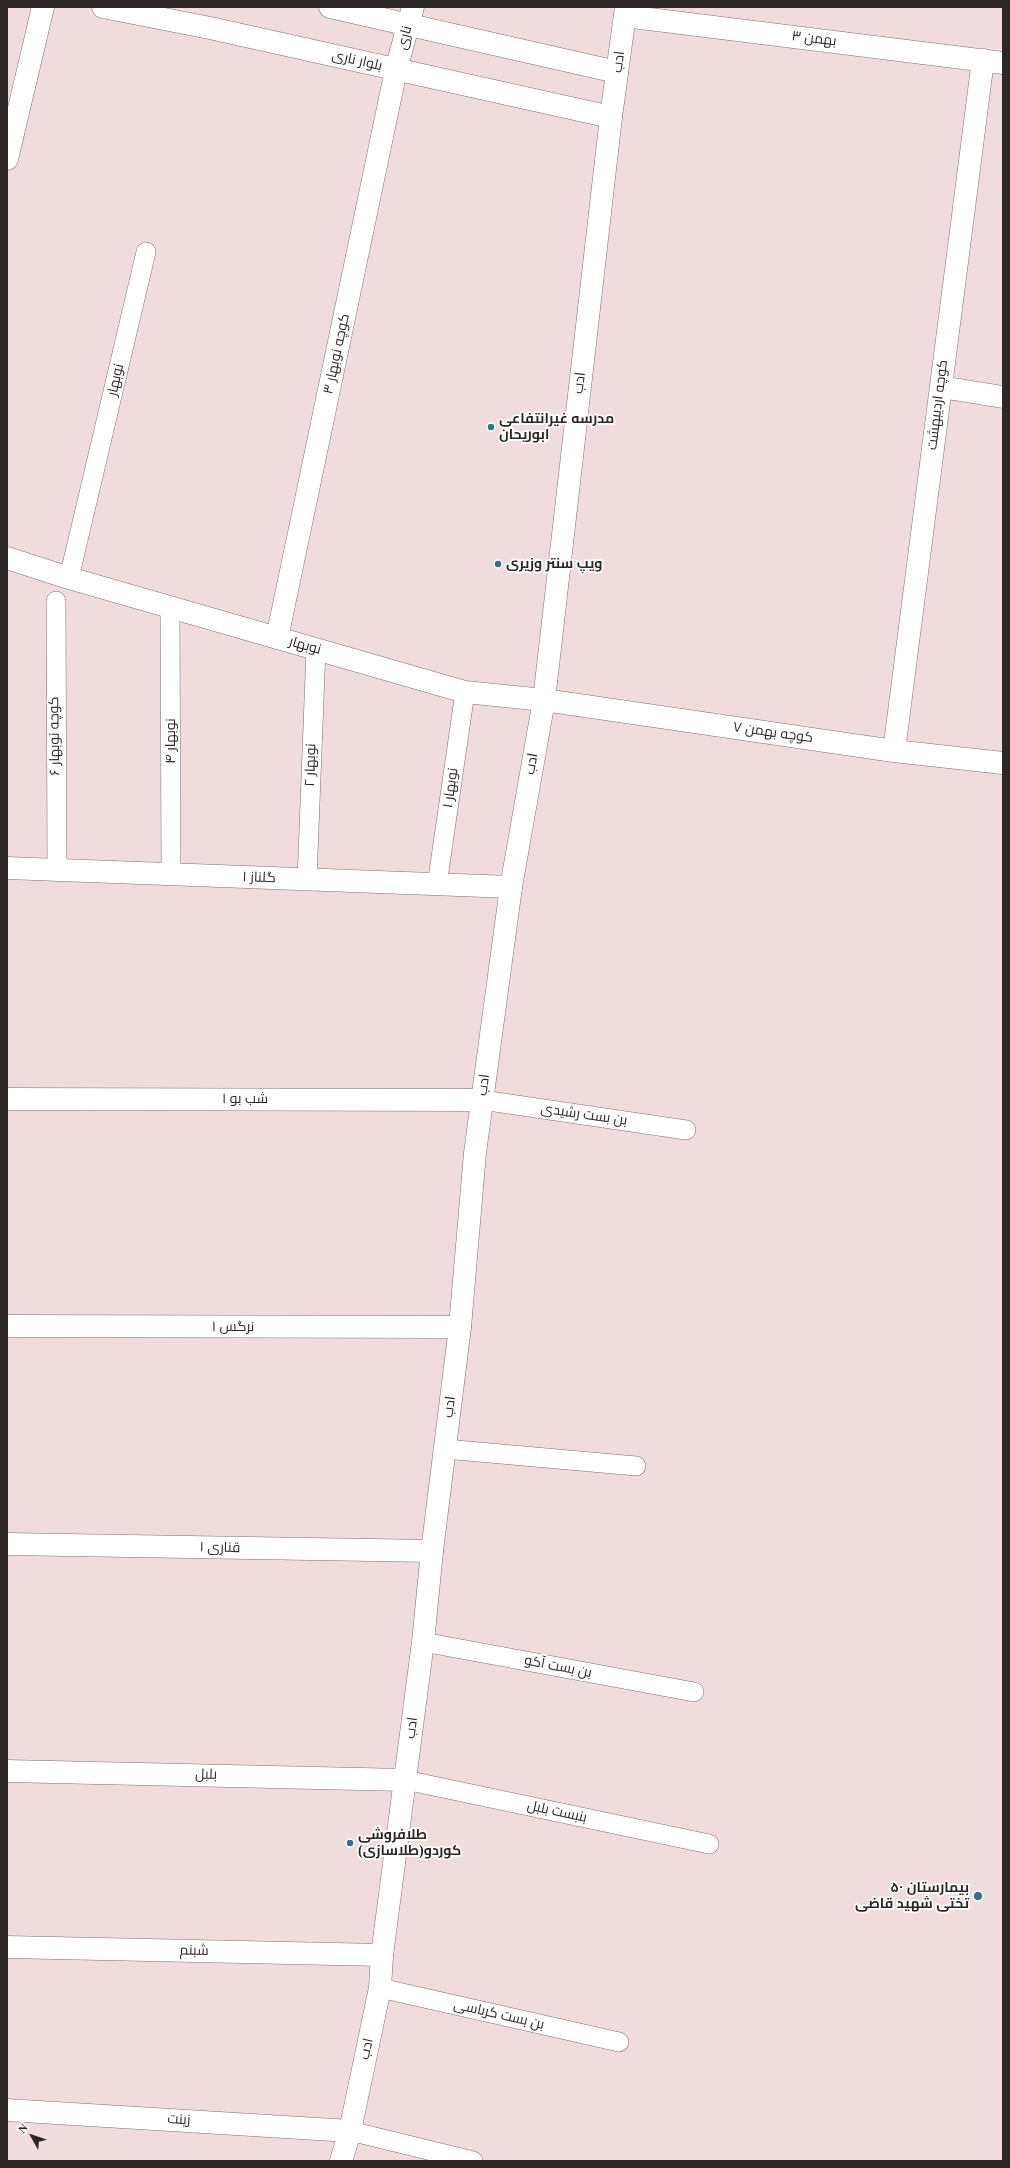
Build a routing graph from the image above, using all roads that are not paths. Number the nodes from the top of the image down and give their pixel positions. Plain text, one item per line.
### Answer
1 (44, 7) edge
2 (103, 7) edge
3 (330, 7) edge
4 (625, 12) edge
5 (410, 15) edge
6 (993, 61) edge
7 (396, 70) junction
8 (617, 72) junction
9 (611, 117) junction
10 (7, 159) edge
11 (146, 252) dead end
12 (941, 387) junction
13 (1003, 396) edge
14 (7, 558) edge
15 (69, 578) junction
16 (56, 601) dead end
17 (170, 607) junction
18 (277, 638) junction
19 (316, 649) junction
20 (465, 692) junction
21 (544, 700) junction
22 (894, 751) junction
23 (1003, 763) edge
24 (7, 868) edge
25 (57, 871) junction
26 (171, 875) junction
27 (307, 880) junction
28 (437, 884) junction
29 (511, 887) junction
30 (7, 1099) edge
31 (482, 1100) junction
32 (686, 1130) dead end
33 (7, 1326) edge
34 (460, 1327) junction
35 (444, 1449) junction
36 (636, 1466) dead end
37 (7, 1544) edge
38 (432, 1551) junction
39 (423, 1642) junction
40 (694, 1692) dead end
41 (7, 1770) edge
42 (405, 1780) junction
43 (709, 1844) dead end
44 (7, 1947) edge
45 (382, 1955) junction
46 (380, 1988) junction
47 (619, 2042) dead end
48 (7, 2110) edge
49 (350, 2131) junction
50 (341, 2161) edge
51 (473, 2161) edge

1 - 10 street
2 - 7 street, بلوار ناری
3 - 5 street
4 - 6 street, بهمن ۳
4 - 8 street, ادب
5 - 7 street, ناری
5 - 8 street
6 - 12 street, کوچه اردیبهشت
7 - 9 street, بلوار ناری
7 - 18 street, کوچه نوبهار ۳
8 - 9 street, ادب
9 - 21 street, ادب
11 - 15 lane, نوبهار
12 - 13 street
12 - 22 street, کوچه اردیبهشت
14 - 15 street, نوبهار
15 - 17 street, نوبهار
16 - 25 lane, کوچه نوبهار ۶
17 - 18 street, نوبهار
17 - 26 lane, نوبهار ۴
18 - 19 street, نوبهار
19 - 20 street, نوبهار
19 - 27 lane, نوبهار ۲
20 - 21 street, نوبهار
20 - 28 lane, نوبهار ۱
21 - 22 street, کوچه بهمن ۷
21 - 29 street, ادب
22 - 23 street, کوچه بهمن ۷
24 - 25 street, گلناز ۱
25 - 26 street, گلناز ۱
26 - 27 street, گلناز ۱
27 - 28 street, گلناز ۱
28 - 29 street, گلناز ۱
29 - 31 street, ادب
30 - 31 street, شب بو ۱
31 - 32 lane, بن بست رشیدی
31 - 34 street, ادب
33 - 34 street, نرگس ۱
34 - 35 street, ادب
35 - 36 lane
35 - 38 street, ادب
37 - 38 street, قناری ۱
38 - 39 street, ادب
39 - 40 lane, بن بست آکو
39 - 42 street, ادب
41 - 42 street, بلبل
42 - 43 lane, بنبست بلبل
42 - 45 street, ادب
44 - 45 street, شبنم
45 - 46 street, ادب
46 - 47 lane, بن بست کرباسی
46 - 49 street, ادب
48 - 49 street, زینت
49 - 50 street, ادب
49 - 51 lane

